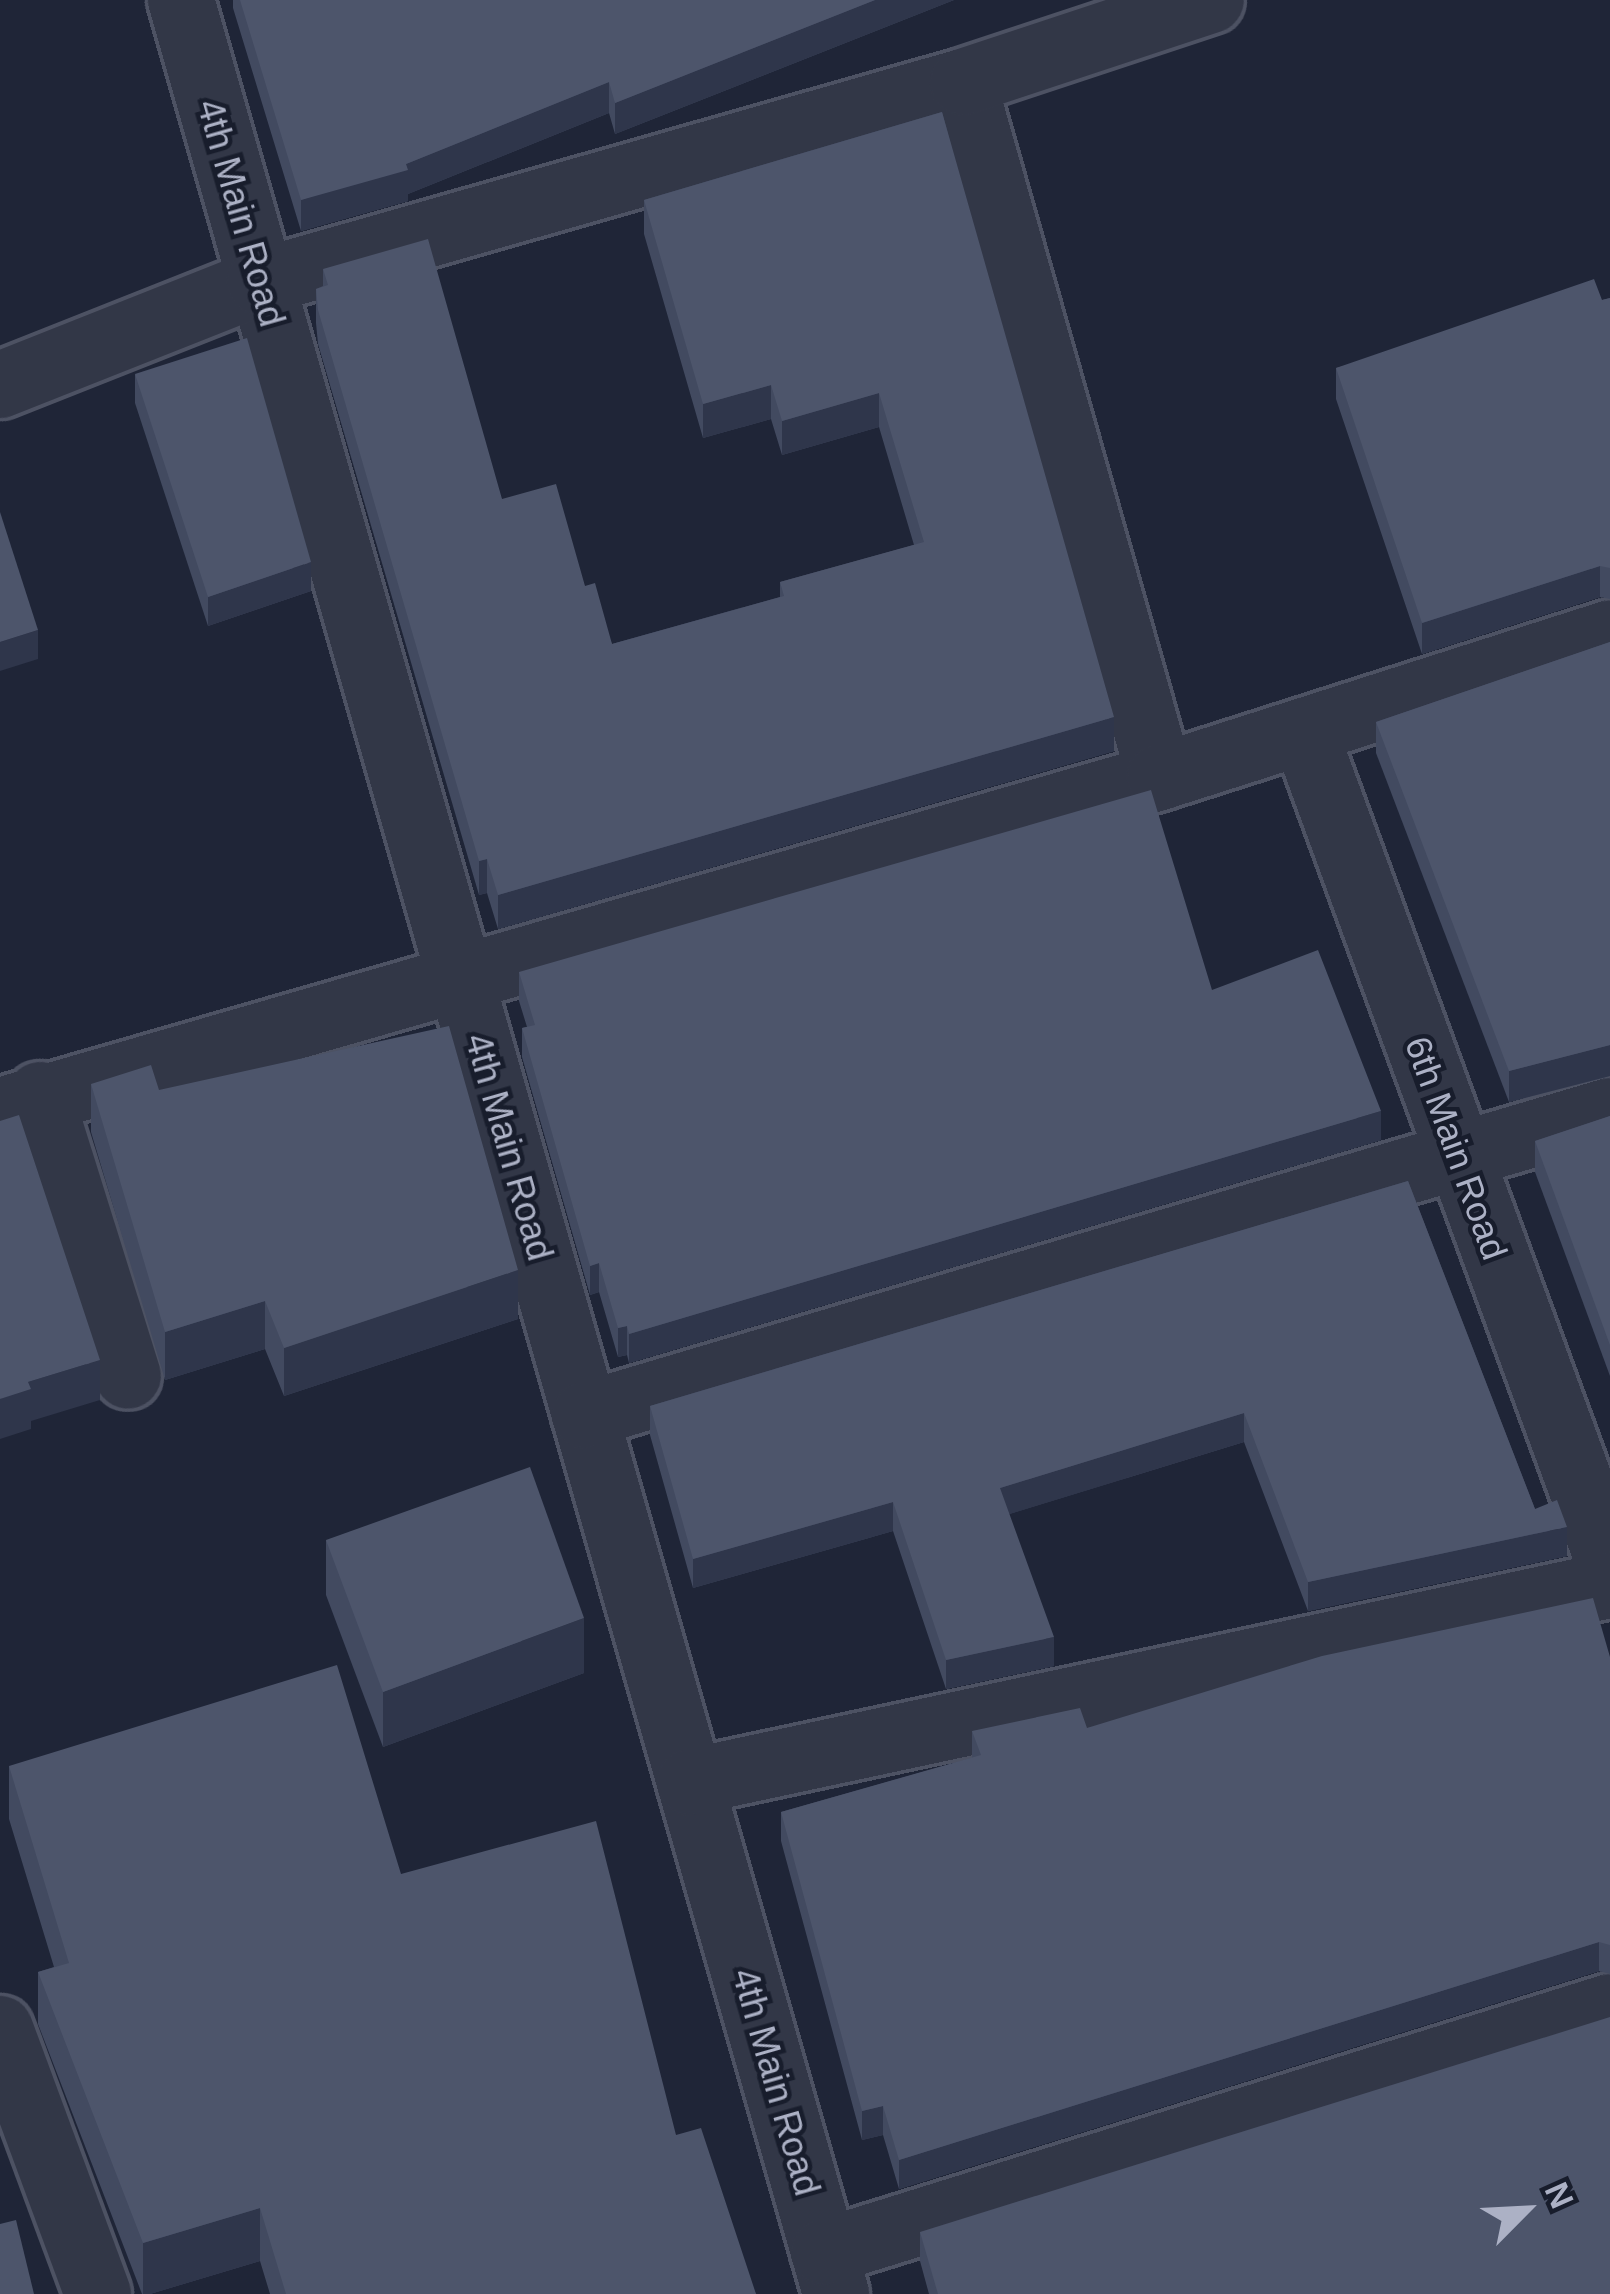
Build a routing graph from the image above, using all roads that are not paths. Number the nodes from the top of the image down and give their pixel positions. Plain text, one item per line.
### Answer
1 (181, 0) edge
2 (1211, 0) edge
3 (1128, 14) edge
4 (963, 82) junction
5 (260, 282) junction
6 (0, 385) edge
7 (1610, 633) edge
8 (1304, 731) junction
9 (1160, 778) junction
10 (462, 981) junction
11 (20, 1103) edge
12 (1610, 1111) edge
13 (1459, 1159) junction
14 (128, 1376) dead end
15 (585, 1415) junction
16 (1610, 1565) edge
17 (1610, 1585) edge
18 (690, 1782) junction
19 (1610, 2007) edge
20 (0, 2029) edge
21 (830, 2273) edge
22 (98, 2294) edge

1 - 5 street, 4th Main Road
2 - 3 street
3 - 4 street
4 - 5 street
4 - 9 street
5 - 6 street
5 - 10 street, 4th Main Road
7 - 8 street
8 - 9 street
8 - 13 street, 6th Main Road
9 - 10 street
10 - 11 street
10 - 15 street, 4th Main Road
11 - 14 street
12 - 13 street
13 - 15 street
13 - 16 street, 6th Main Road
15 - 18 street, 4th Main Road
17 - 18 street
18 - 21 street, 4th Main Road
19 - 21 street
20 - 22 street

